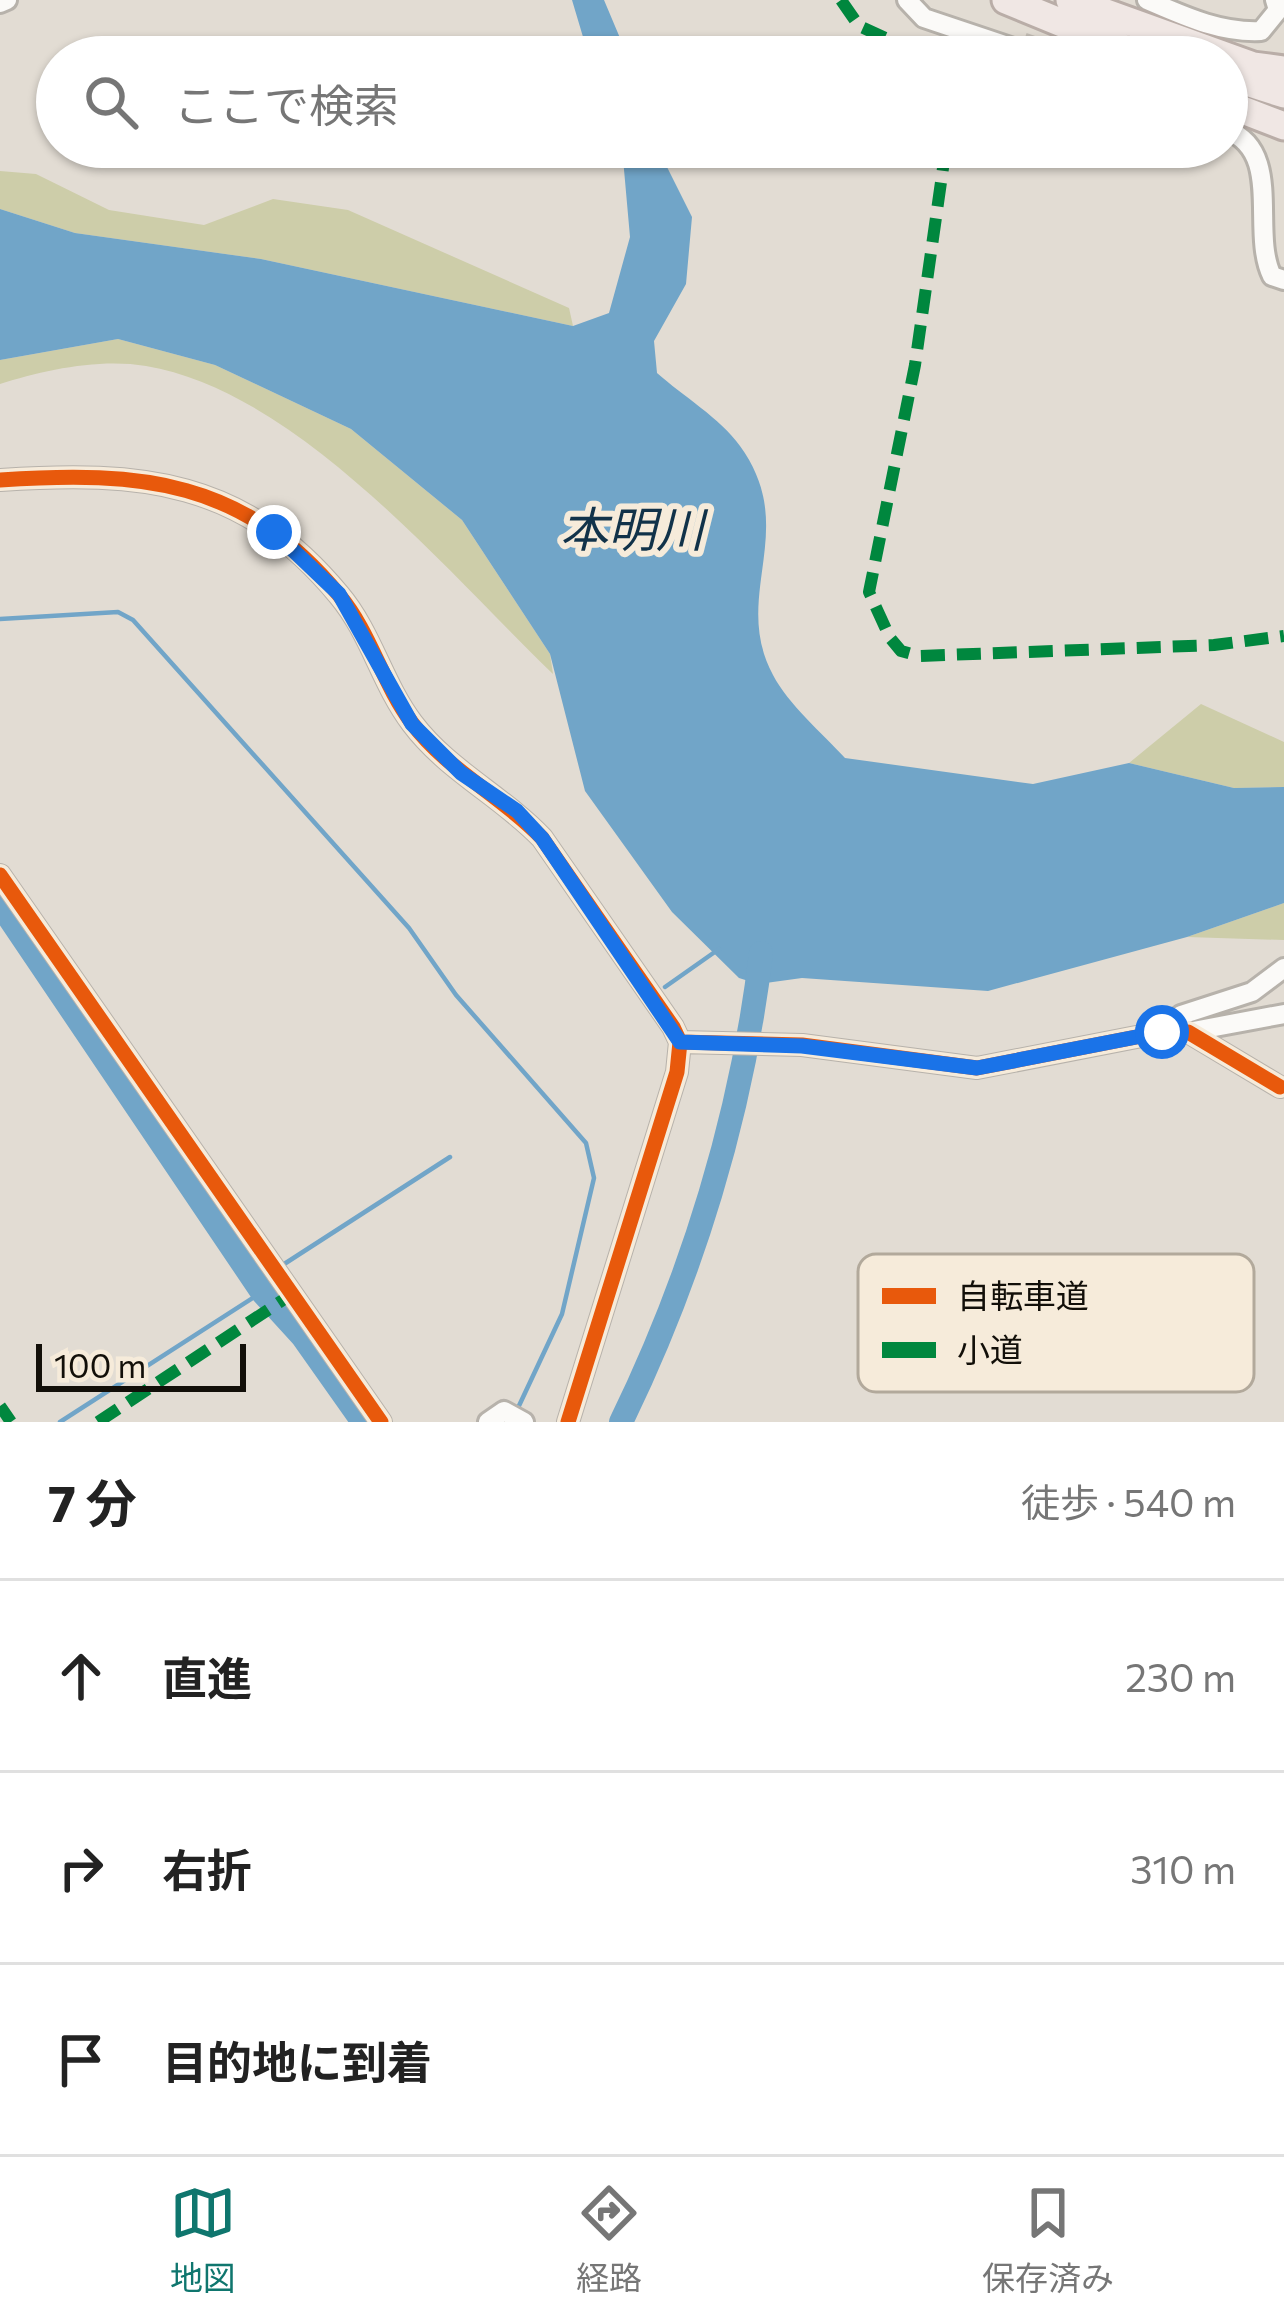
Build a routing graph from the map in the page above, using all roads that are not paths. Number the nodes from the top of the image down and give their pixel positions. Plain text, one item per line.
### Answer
1 (907, 0) edge
2 (991, 0) edge
3 (1006, 0) edge
4 (1036, 0) edge
5 (1070, 0) edge
6 (1147, 0) edge
7 (1275, 0) edge
8 (978, 36) edge
9 (1056, 36) edge
10 (1094, 36) edge
11 (1122, 36) edge
12 (1170, 36) edge
13 (1248, 64) edge
14 (1248, 84) edge
15 (1248, 92) edge
16 (1282, 99) edge
17 (1248, 102) edge
18 (1248, 145) edge
19 (1284, 280) edge
20 (0, 480) edge
21 (0, 875) edge
22 (1284, 968) edge
23 (1284, 1014) edge
24 (1162, 1032) junction
25 (1188, 1032) junction
26 (680, 1042) junction
27 (1280, 1087) dead end
28 (380, 1422) edge
29 (488, 1422) edge
30 (524, 1422) edge
31 (568, 1422) edge

1 - 8 street
2 - 9 highway
3 - 10 highway
4 - 11 highway
5 - 12 highway
6 - 7 street
13 - 16 highway
14 - 16 highway
15 - 16 highway
16 - 17 highway
18 - 19 street
20 - 26 street
21 - 28 street
22 - 24 street
23 - 25 street
24 - 25 street
24 - 26 street
25 - 27 street
26 - 31 street
29 - 30 street

